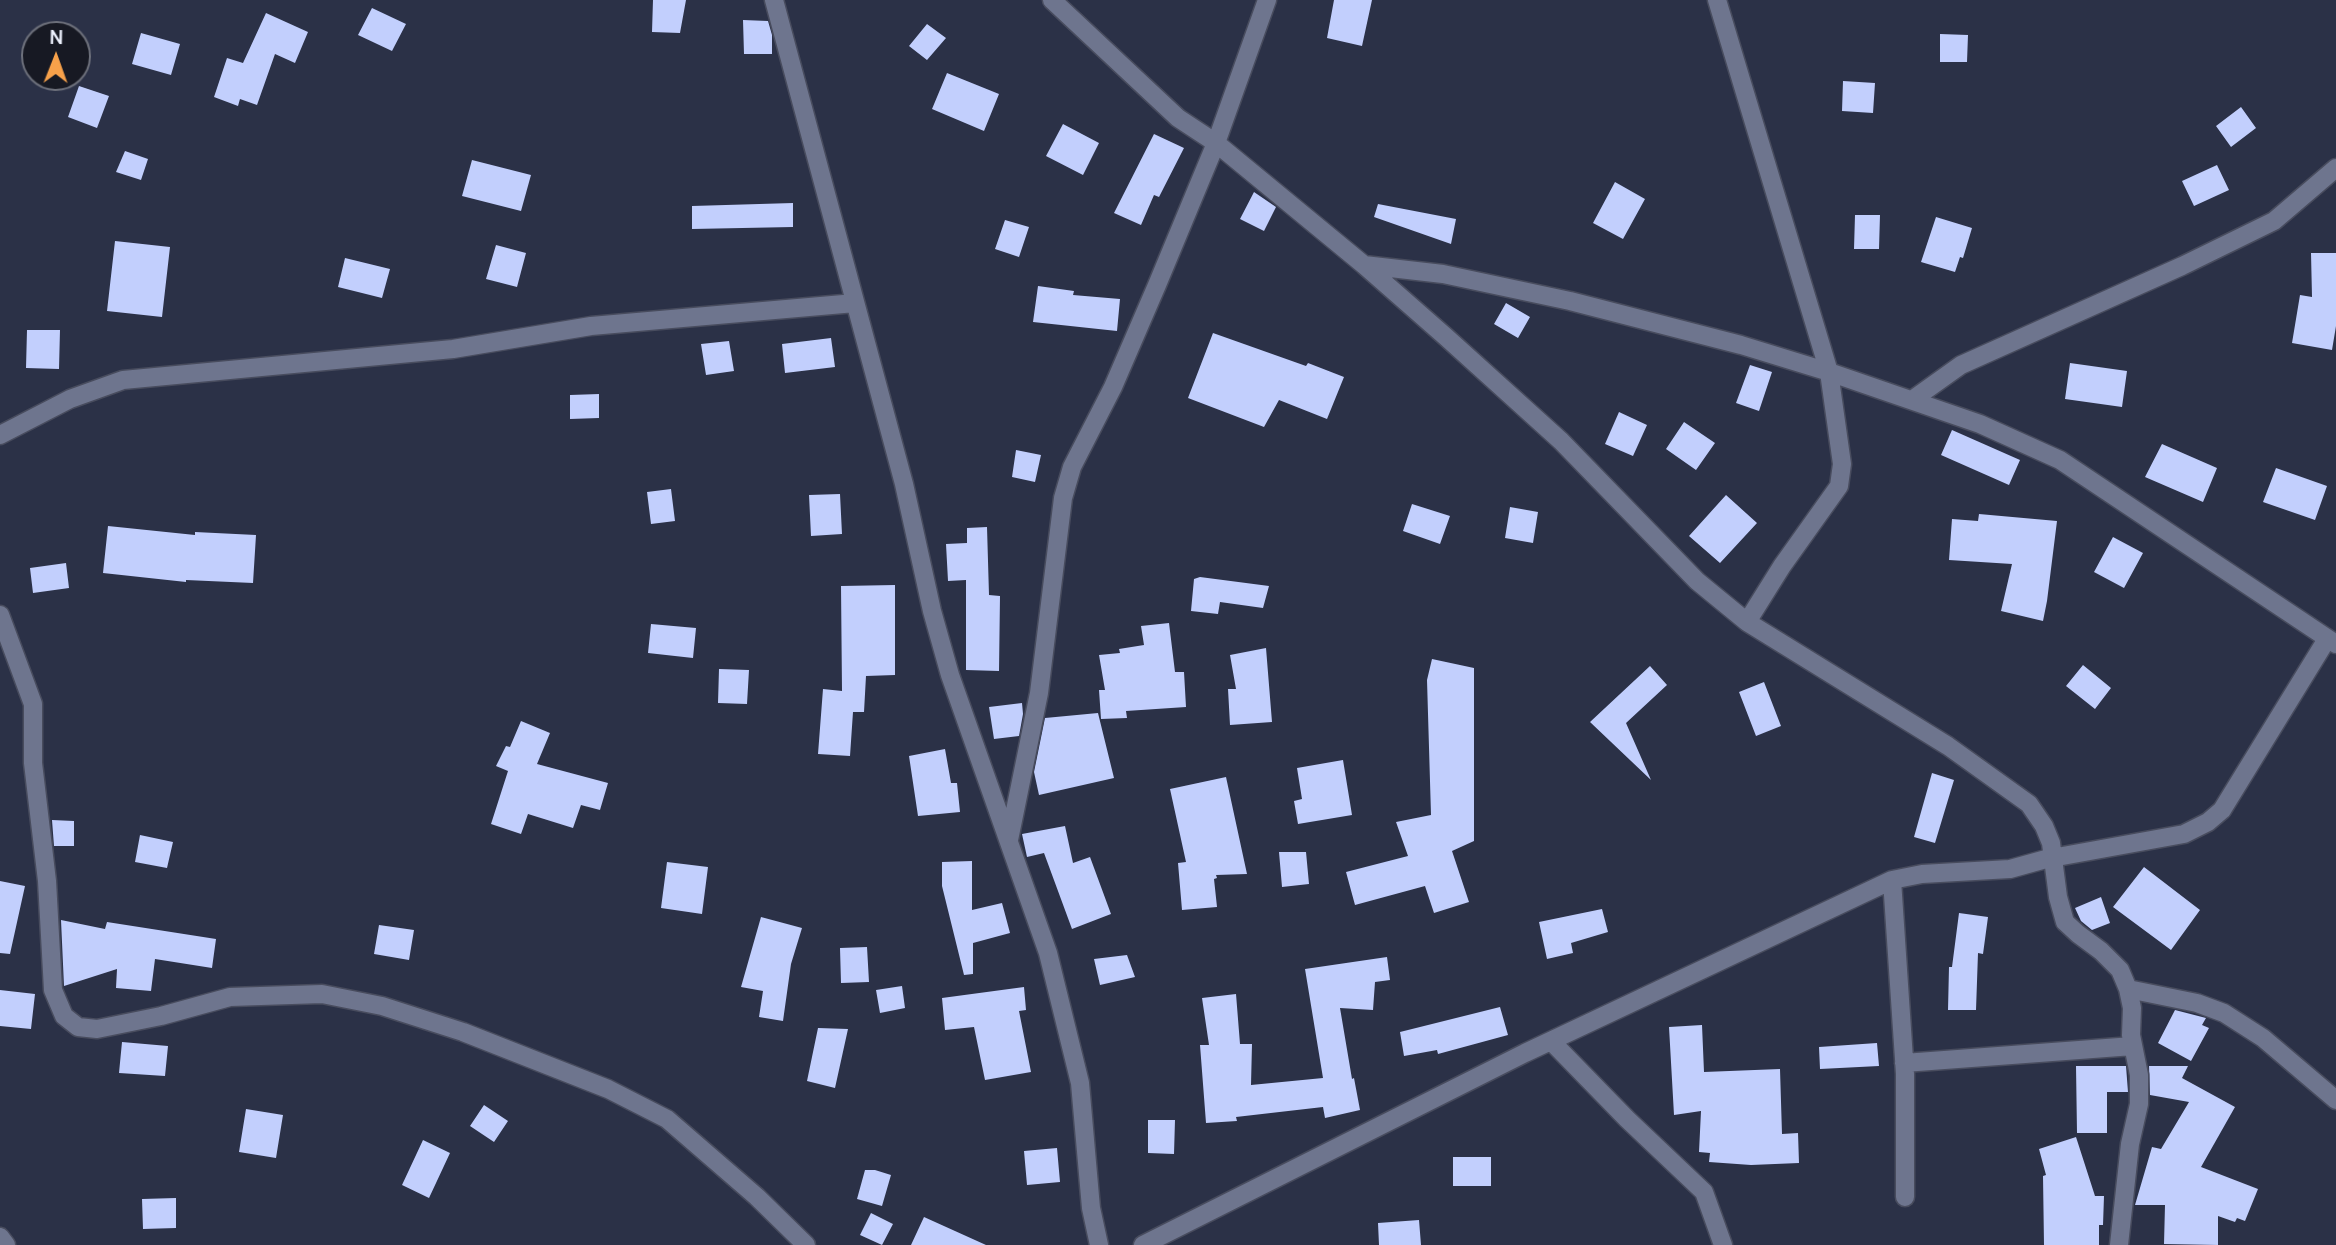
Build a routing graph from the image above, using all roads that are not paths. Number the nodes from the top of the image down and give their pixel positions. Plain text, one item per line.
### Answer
1 (775, 0) edge
2 (1052, 0) edge
3 (1267, 0) edge
4 (1717, 0) edge
5 (1216, 143) junction
6 (2336, 168) edge
7 (1364, 265) junction
8 (855, 303) junction
9 (1829, 372) junction
10 (1912, 400) junction
11 (0, 435) edge
12 (0, 615) edge
13 (1746, 622) junction
14 (2331, 642) edge
15 (1009, 841) junction
16 (2054, 858) junction
17 (1892, 880) junction
18 (2128, 989) junction
19 (1551, 1041) junction
20 (2133, 1046) junction
21 (1904, 1063) junction
22 (2336, 1100) edge
23 (1905, 1197) dead end
24 (0, 1237) edge
25 (6, 1245) edge
26 (806, 1245) edge
27 (1099, 1245) edge
28 (1143, 1245) edge
29 (1723, 1245) edge
30 (2119, 1245) edge

1 - 8 street
2 - 5 street
3 - 5 street
4 - 9 street
5 - 7 street
5 - 15 street
6 - 10 street
7 - 9 street
7 - 13 street
8 - 11 street
8 - 15 street
9 - 10 street
9 - 13 street
10 - 14 street
12 - 26 street
13 - 16 street
14 - 16 street
15 - 27 street
16 - 17 street
16 - 18 street
17 - 19 street
17 - 21 street
18 - 20 street
18 - 22 street
19 - 28 street
19 - 29 street
20 - 21 street
20 - 30 street
21 - 23 street
24 - 25 street

